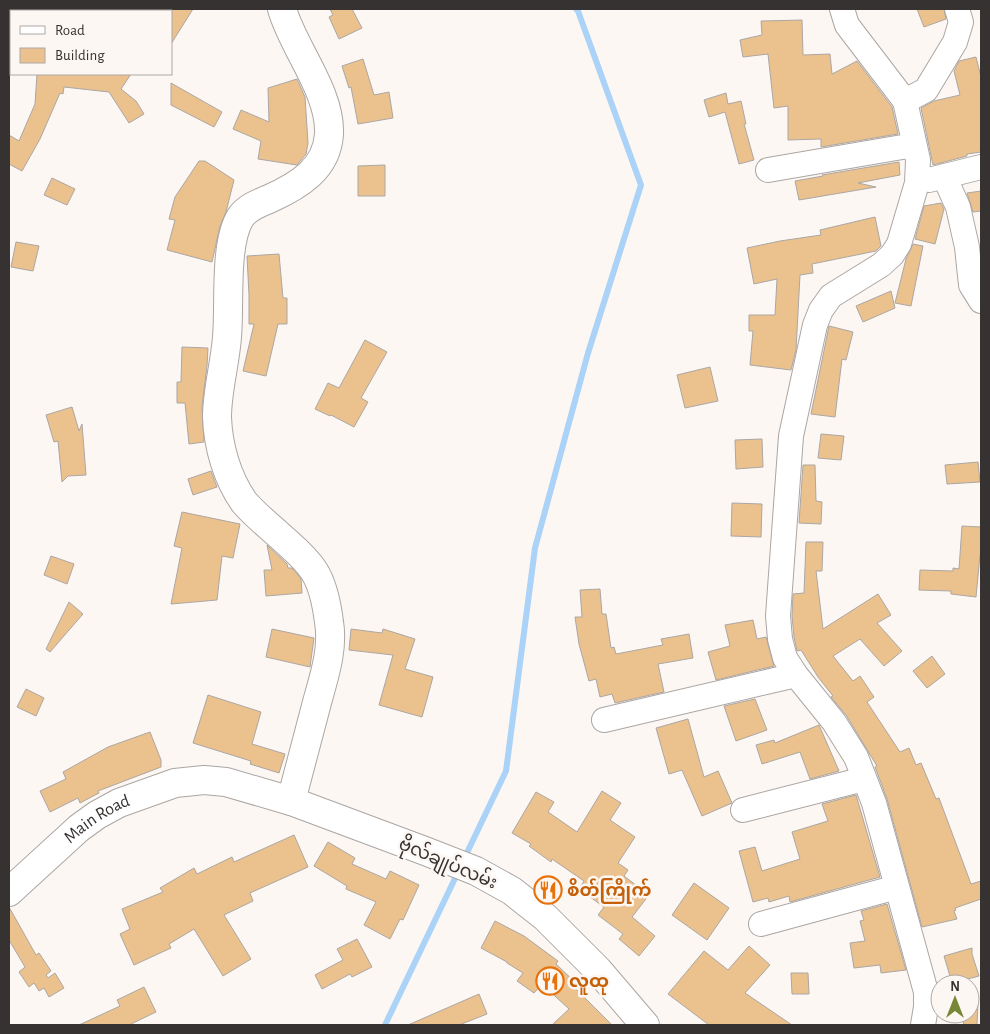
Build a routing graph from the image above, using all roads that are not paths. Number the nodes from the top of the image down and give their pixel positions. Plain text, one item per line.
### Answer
1 (282, 9) edge
2 (842, 9) edge
3 (957, 9) edge
4 (905, 101) junction
5 (914, 145) junction
6 (981, 167) edge
7 (768, 170) dead end
8 (944, 176) junction
9 (917, 183) junction
10 (981, 300) edge
11 (796, 675) junction
12 (604, 720) dead end
13 (864, 779) junction
14 (204, 780) joint
15 (291, 801) junction
16 (743, 810) dead end
17 (897, 887) junction
18 (9, 892) edge
19 (761, 924) dead end
20 (645, 1025) edge
21 (923, 1025) edge

1 - 15 street
2 - 4 street
3 - 4 street
4 - 5 street
5 - 7 street
5 - 9 street
6 - 8 street
8 - 9 street
8 - 10 street
9 - 11 street
11 - 12 street
11 - 13 street
13 - 16 street
13 - 17 street
14 - 15 street, ဗိုလ်‌ချုပ်‌လမ်း
14 - 18 street, Main Road
15 - 20 street, ဗိုလ်‌ချုပ်‌လမ်း
17 - 19 street
17 - 21 street

